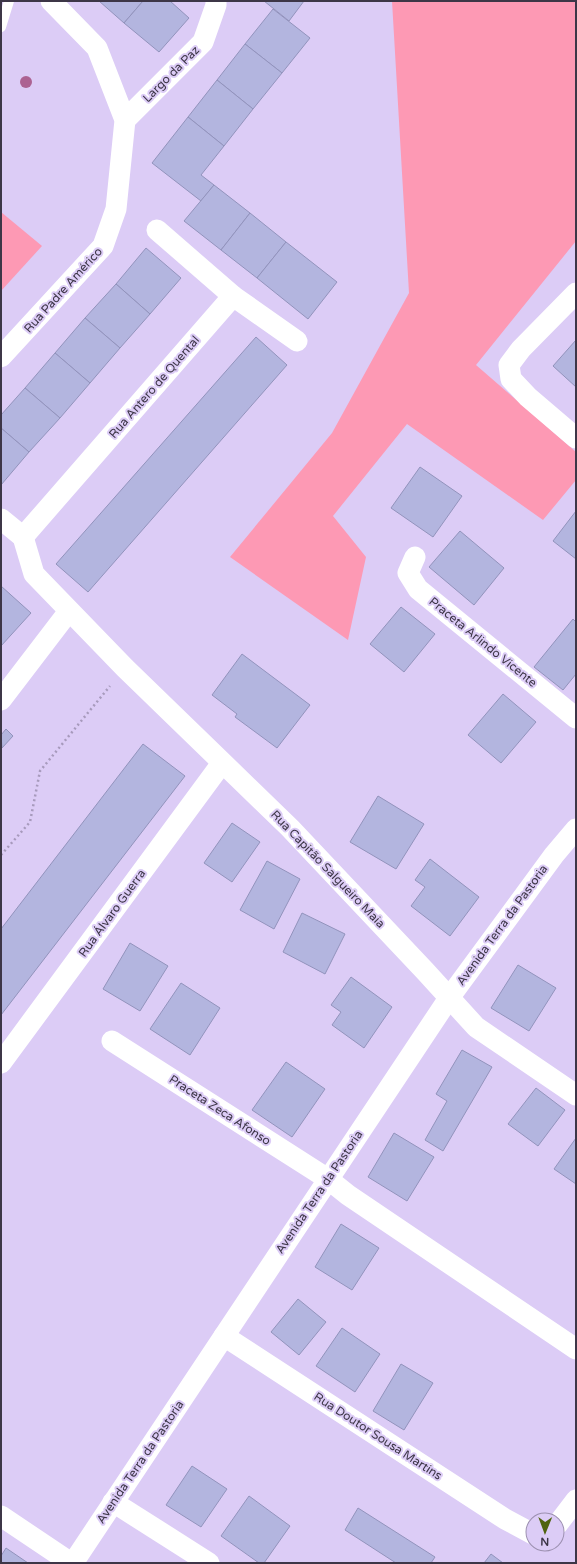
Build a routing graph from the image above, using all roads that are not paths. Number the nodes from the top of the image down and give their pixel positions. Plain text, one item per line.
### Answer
1 (9, 1) edge
2 (51, 1) edge
3 (216, 1) edge
4 (1, 27) edge
5 (125, 120) junction
6 (157, 230) dead end
7 (576, 293) edge
8 (233, 296) junction
9 (296, 341) dead end
10 (1, 357) edge
11 (576, 438) edge
12 (1, 519) edge
13 (23, 536) junction
14 (415, 557) dead end
15 (69, 611) junction
16 (1, 700) edge
17 (576, 718) edge
18 (222, 763) junction
19 (576, 829) edge
20 (449, 998) junction
21 (112, 1041) dead end
22 (1, 1063) edge
23 (576, 1095) edge
24 (328, 1179) junction
25 (224, 1336) junction
26 (576, 1349) edge
27 (576, 1500) edge
28 (113, 1502) junction
29 (565, 1514) edge
30 (1, 1516) edge
31 (525, 1530) edge
32 (72, 1563) edge
33 (209, 1563) edge

1 - 4 lane
2 - 5 street, Rua Padre Américo
3 - 5 street, Largo da Paz
5 - 10 street, Rua Padre Américo
6 - 8 street
7 - 11 street
8 - 9 street
8 - 13 street, Rua Antero de Quental
12 - 13 street
13 - 15 street, Rua Capitão Salgueiro Maia
14 - 17 street, Praceta Arlindo Vicente
15 - 16 street
15 - 18 street, Rua Capitão Salgueiro Maia
18 - 20 street, Rua Capitão Salgueiro Maia
18 - 22 street, Rua Álvaro Guerra
19 - 20 street, Avenida Terra da Pastoria
20 - 23 street, Rua Capitão Salgueiro Maia
20 - 24 street, Avenida Terra da Pastoria
21 - 24 street, Praceta Zeca Afonso
24 - 25 street, Avenida Terra da Pastoria
24 - 26 street
25 - 28 street, Avenida Terra da Pastoria
25 - 31 street, Rua Doutor Sousa Martins
27 - 29 street
28 - 32 street, Avenida Terra da Pastoria
28 - 33 street
30 - 32 street

